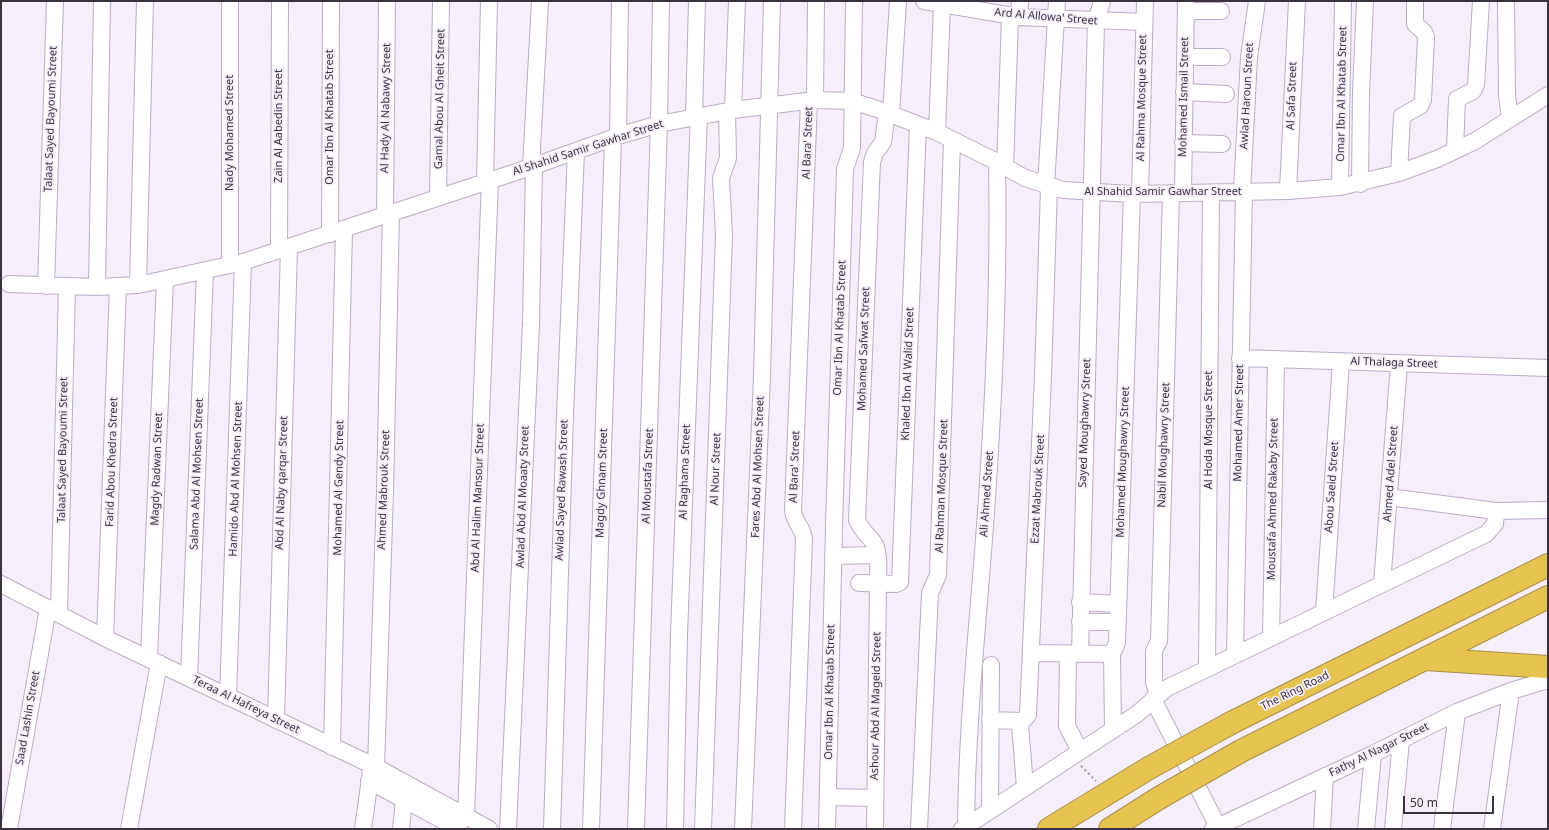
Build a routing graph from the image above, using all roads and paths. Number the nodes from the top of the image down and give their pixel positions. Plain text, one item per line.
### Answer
1 (55, 1) edge
2 (102, 1) edge
3 (145, 1) edge
4 (230, 1) edge
5 (280, 1) edge
6 (331, 1) edge
7 (387, 1) edge
8 (441, 1) edge
9 (489, 1) edge
10 (540, 1) edge
11 (620, 1) edge
12 (661, 1) edge
13 (697, 1) edge
14 (737, 1) edge
15 (772, 1) edge
16 (816, 1) edge
17 (854, 1) edge
18 (898, 1) edge
19 (924, 1) edge
20 (1020, 1) edge
21 (1057, 1) edge
22 (1102, 1) edge
23 (1144, 1) edge
24 (1257, 1) edge
25 (1297, 1) edge
26 (1343, 1) edge
27 (1365, 1) edge
28 (1415, 1) edge
29 (1480, 1) edge
30 (1506, 1) edge
31 (942, 5) junction
32 (970, 5) edge
33 (1186, 6) edge
34 (1221, 11) dead end
35 (1014, 16) junction
36 (1054, 20) junction
37 (1096, 22) junction
38 (1144, 22) junction
39 (1185, 57) junction
40 (1222, 57) dead end
41 (1184, 92) junction
42 (1226, 94) dead end
43 (1548, 95) edge
44 (812, 101) junction
45 (852, 101) junction
46 (768, 106) junction
47 (730, 110) junction
48 (889, 113) junction
49 (697, 115) junction
50 (1510, 119) junction
51 (659, 124) junction
52 (918, 125) junction
53 (937, 132) junction
54 (616, 137) junction
55 (952, 140) junction
56 (1183, 143) junction
57 (1222, 144) dead end
58 (1455, 150) junction
59 (576, 151) junction
60 (1001, 165) junction
61 (533, 166) junction
62 (1400, 173) junction
63 (487, 181) junction
64 (1360, 184) junction
65 (1047, 187) junction
66 (1340, 187) junction
67 (1243, 192) junction
68 (1288, 192) junction
69 (1092, 193) junction
70 (1177, 193) junction
71 (1211, 193) junction
72 (1136, 194) junction
73 (438, 197) junction
74 (388, 214) junction
75 (337, 231) junction
76 (284, 249) junction
77 (236, 263) junction
78 (205, 270) junction
79 (165, 280) junction
80 (9, 284) dead end
81 (138, 285) junction
82 (46, 286) junction
83 (67, 286) junction
84 (118, 286) junction
85 (97, 288) junction
86 (1240, 358) junction
87 (1276, 360) junction
88 (1342, 362) junction
89 (1399, 364) junction
90 (1548, 368) edge
91 (1389, 496) junction
92 (1548, 510) edge
93 (1496, 511) junction
94 (877, 555) junction
95 (833, 556) junction
96 (1548, 565) edge
97 (859, 583) dead end
98 (1, 584) edge
99 (878, 584) junction
100 (1382, 584) junction
101 (1548, 597) edge
102 (1080, 602) junction
103 (1118, 604) junction
104 (54, 611) junction
105 (1324, 612) junction
106 (1080, 622) junction
107 (1117, 622) junction
108 (105, 638) junction
109 (1271, 638) junction
110 (1031, 653) junction
111 (1074, 654) junction
112 (1112, 654) junction
113 (1236, 655) junction
114 (1424, 659) junction
115 (154, 661) junction
116 (991, 665) dead end
117 (1548, 667) edge
118 (1207, 668) junction
119 (189, 678) junction
120 (1548, 680) edge
121 (1511, 691) junction
122 (228, 697) junction
123 (1156, 697) junction
124 (1457, 712) junction
125 (276, 720) junction
126 (990, 720) junction
127 (1021, 721) junction
128 (1113, 729) junction
129 (1401, 740) junction
130 (332, 746) junction
131 (1373, 754) junction
132 (1079, 757) junction
133 (372, 771) junction
134 (1325, 776) junction
135 (1025, 787) junction
136 (1105, 793) junction
137 (828, 797) junction
138 (875, 798) junction
139 (404, 800) junction
140 (990, 809) junction
141 (462, 823) edge
142 (964, 827) edge
143 (1221, 827) edge
144 (9, 829) edge
145 (129, 829) edge
146 (362, 829) edge
147 (401, 829) edge
148 (489, 829) edge
149 (508, 829) edge
150 (552, 829) edge
151 (591, 829) edge
152 (636, 829) edge
153 (675, 829) edge
154 (703, 829) edge
155 (743, 829) edge
156 (793, 829) edge
157 (827, 829) edge
158 (875, 829) edge
159 (918, 829) edge
160 (1049, 829) edge
161 (1110, 829) edge
162 (1322, 829) edge
163 (1366, 829) edge
164 (1393, 829) edge
165 (1442, 829) edge
166 (1492, 829) edge

1 - 82 street, Talaat Sayed Bayoumi Street
2 - 85 street
3 - 81 street
4 - 77 street, Nady Mohamed Street
5 - 76 street, Zain Al Aabedin Street
6 - 75 street, Omar Ibn Al Khatab Street
7 - 74 street, Al Hady Al Nabawy Street
8 - 73 street, Gamal Abou Al Gheit Street
9 - 63 street, Abd Al Halim Mansour Street
10 - 61 street, Awlad Abd Al Moaaty Street
11 - 54 street, Magdy Ghnam Street
12 - 51 street, Al Moustafa Street
13 - 49 street, Al Raghama Street
14 - 47 street, Al Nour Street
15 - 46 street, Fares Abd Al Mohsen Street
16 - 44 street, Al Bara' Street
17 - 45 street, Omar Ibn Al Khatab Street
18 - 48 street, Mohamed Safwat Street
19 - 31 street, Ard Al Allowa' Street
20 - 35 street, Ali Ahmed Street
21 - 36 street, Ezzat Mabrouk Street
22 - 37 street, Sayed Moughawry Street
23 - 38 street, Al Rahma Mosque Street
24 - 67 street, Awlad Haroun Street
25 - 68 street, Al Safa Street
26 - 66 street, Omar Ibn Al Khatab Street
27 - 64 street
28 - 62 street
29 - 58 street
30 - 50 street
31 - 32 street, Ard Al Allowa' Street
31 - 53 street
32 - 35 street, Ard Al Allowa' Street
33 - 34 street
33 - 39 street, Mohamed Ismail Street
35 - 36 street, Ard Al Allowa' Street
35 - 60 street, Ali Ahmed Street
36 - 37 street, Ard Al Allowa' Street
36 - 65 street, Ezzat Mabrouk Street
37 - 38 street, Ard Al Allowa' Street
37 - 69 street, Sayed Moughawry Street
38 - 72 street, Al Rahma Mosque Street
39 - 40 street
39 - 41 street, Mohamed Ismail Street
41 - 42 street
41 - 56 street, Mohamed Ismail Street
43 - 50 street, Al Shahid Samir Gawhar Street
44 - 45 street, Al Shahid Samir Gawhar Street
44 - 46 street, Al Shahid Samir Gawhar Street
44 - 156 street, Al Bara' Street
45 - 48 street, Al Shahid Samir Gawhar Street
45 - 95 street, Omar Ibn Al Khatab Street
46 - 47 street, Al Shahid Samir Gawhar Street
46 - 155 street, Fares Abd Al Mohsen Street
47 - 49 street, Al Shahid Samir Gawhar Street
47 - 154 street, Al Nour Street
48 - 52 street, Al Shahid Samir Gawhar Street
48 - 94 street, Mohamed Safwat Street
49 - 51 street, Al Shahid Samir Gawhar Street
49 - 153 street, Al Raghama Street
50 - 58 street, Al Shahid Samir Gawhar Street
51 - 54 street, Al Shahid Samir Gawhar Street
51 - 152 street, Al Moustafa Street
52 - 53 street, Al Shahid Samir Gawhar Street
52 - 99 street, Khaled Ibn Al Walid Street
53 - 55 street, Al Shahid Samir Gawhar Street
54 - 59 street, Al Shahid Samir Gawhar Street
54 - 151 street, Magdy Ghnam Street
55 - 60 street, Al Shahid Samir Gawhar Street
55 - 159 street, Al Rahman Mosque Street
56 - 57 street
56 - 70 street, Mohamed Ismail Street
58 - 62 street, Al Shahid Samir Gawhar Street
59 - 61 street, Al Shahid Samir Gawhar Street
59 - 150 street, Awlad Sayed Rawash Street
60 - 65 street, Al Shahid Samir Gawhar Street
60 - 142 street, Ali Ahmed Street
61 - 63 street, Al Shahid Samir Gawhar Street
61 - 149 street, Awlad Abd Al Moaaty Street
62 - 64 street, Al Shahid Samir Gawhar Street
63 - 73 street, Al Shahid Samir Gawhar Street
63 - 141 street, Abd Al Halim Mansour Street
64 - 66 street, Al Shahid Samir Gawhar Street
65 - 69 street, Al Shahid Samir Gawhar Street
65 - 110 street, Ezzat Mabrouk Street
66 - 68 street, Al Shahid Samir Gawhar Street
67 - 68 street, Al Shahid Samir Gawhar Street
67 - 71 street, Al Shahid Samir Gawhar Street
67 - 86 street, Mohamed Amer Street
69 - 72 street, Al Shahid Samir Gawhar Street
69 - 102 street, Sayed Moughawry Street
70 - 71 street, Al Shahid Samir Gawhar Street
70 - 72 street, Al Shahid Samir Gawhar Street
70 - 123 street, Nabil Moughawry Street
71 - 118 street, Al Hoda Mosque Street
72 - 103 street, Mohamed Moughawry Street
73 - 74 street, Al Shahid Samir Gawhar Street
74 - 75 street, Al Shahid Samir Gawhar Street
74 - 133 street, Ahmed Mabrouk Street
75 - 76 street, Al Shahid Samir Gawhar Street
75 - 130 street, Mohamed Al Gendy Street
76 - 77 street, Al Shahid Samir Gawhar Street
76 - 125 street, Abd Al Naby qarqar Street
77 - 78 street, Al Shahid Samir Gawhar Street
77 - 122 street, Hamido Abd Al Mohsen Street
78 - 79 street, Al Shahid Samir Gawhar Street
78 - 119 street, Salama Abd Al Mohsen Street
79 - 81 street, Al Shahid Samir Gawhar Street
79 - 115 street, Magdy Radwan Street
80 - 82 street, Al Shahid Samir Gawhar Street
81 - 84 street, Al Shahid Samir Gawhar Street
82 - 83 street, Al Shahid Samir Gawhar Street
83 - 85 street, Al Shahid Samir Gawhar Street
83 - 104 street, Talaat Sayed Bayoumi Street
84 - 85 street, Al Shahid Samir Gawhar Street
84 - 108 street, Farid Abou Khedra Street
86 - 87 street, Al Thalaga Street
86 - 113 street, Mohamed Amer Street
87 - 88 street, Al Thalaga Street
87 - 109 street, Moustafa Ahmed Rakaby Street
88 - 89 street, Al Thalaga Street
88 - 105 street, Abou Saeid Street
89 - 90 street, Al Thalaga Street
89 - 91 street, Ahmed Adel Street
91 - 93 street
91 - 100 street, Ahmed Adel Street
92 - 93 street
93 - 100 street
94 - 95 street
94 - 99 street, Mohamed Safwat Street
95 - 137 street, Omar Ibn Al Khatab Street
96 - 136 highway, The Ring Road, bridge
97 - 99 street, Khaled Ibn Al Walid Street
98 - 104 street, Teraa Al Hafreya Street
99 - 138 street, Ashour Abd Al Mageid Street
100 - 105 street
101 - 114 highway
102 - 103 street
102 - 106 street, Sayed Moughawry Street
103 - 107 street, Mohamed Moughawry Street
104 - 108 street, Teraa Al Hafreya Street
104 - 144 street, Saad Lashin Street
105 - 109 street
106 - 107 street
106 - 111 street, Sayed Moughawry Street
107 - 112 street, Mohamed Moughawry Street
108 - 115 street, Teraa Al Hafreya Street
109 - 113 street
110 - 111 street
110 - 127 street, Ezzat Mabrouk Street
111 - 112 street
111 - 132 street, Sayed Moughawry Street
112 - 128 street, Mohamed Moughawry Street
113 - 118 street
114 - 117 highway
114 - 161 highway, bridge
115 - 119 street, Teraa Al Hafreya Street
115 - 145 street, Magdy Radwan Street
116 - 126 street
118 - 123 street
119 - 122 street, Teraa Al Hafreya Street
120 - 121 street, Fathy Al Nagar Street
121 - 124 street, Fathy Al Nagar Street
121 - 166 street
122 - 125 street, Teraa Al Hafreya Street
123 - 128 street
123 - 143 street, Nabil Moughawry Street
124 - 129 street, Fathy Al Nagar Street
124 - 165 street
125 - 130 street, Teraa Al Hafreya Street
126 - 127 street
126 - 140 street
127 - 135 street, Ezzat Mabrouk Street
128 - 132 street
129 - 131 street, Fathy Al Nagar Street
129 - 164 street
130 - 133 street, Teraa Al Hafreya Street
131 - 134 street, Fathy Al Nagar Street
131 - 163 street
132 - 135 street
132 - 136 path
133 - 139 street, Teraa Al Hafreya Street
133 - 141 street, Teraa Al Hafreya Street
133 - 146 street, Ahmed Mabrouk Street
134 - 143 street, Fathy Al Nagar Street
134 - 162 street
135 - 140 street
136 - 160 highway, The Ring Road
137 - 138 street
137 - 157 street, Omar Ibn Al Khatab Street
138 - 158 street, Ashour Abd Al Mageid Street
139 - 141 street, Teraa Al Hafreya Street
139 - 147 street
140 - 142 street
141 - 148 street, Teraa Al Hafreya Street

